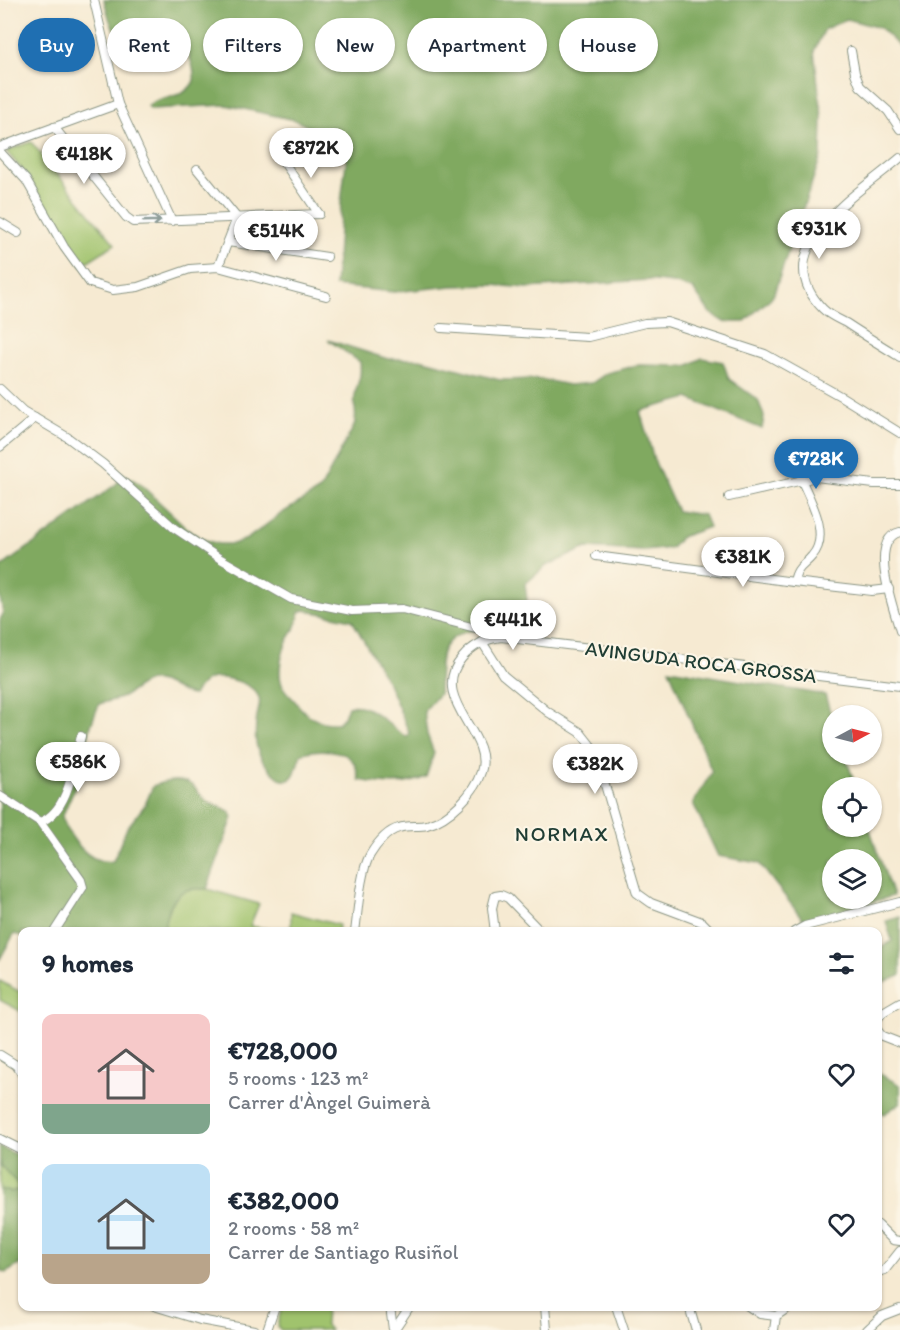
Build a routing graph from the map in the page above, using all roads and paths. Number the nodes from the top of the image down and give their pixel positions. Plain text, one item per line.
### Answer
1 (94, 0) edge
2 (851, 51) dead end
3 (118, 104) junction
4 (54, 127) junction
5 (900, 129) edge
6 (0, 146) edge
7 (0, 152) edge
8 (281, 158) dead end
9 (900, 158) edge
10 (197, 169) dead end
11 (237, 218) junction
12 (172, 220) junction
13 (0, 223) edge
14 (18, 233) dead end
15 (228, 242) junction
16 (327, 257) dead end
17 (218, 267) junction
18 (326, 296) dead end
19 (441, 328) dead end
20 (900, 357) edge
21 (0, 389) edge
22 (35, 418) junction
23 (900, 433) edge
24 (0, 447) edge
25 (801, 479) junction
26 (900, 484) edge
27 (729, 496) dead end
28 (900, 532) edge
29 (596, 556) dead end
30 (794, 582) junction
31 (889, 589) junction
32 (900, 631) edge
33 (490, 638) junction
34 (482, 642) junction
35 (900, 686) edge
36 (81, 736) dead end
37 (0, 796) edge
38 (40, 822) junction
39 (900, 902) edge
40 (57, 927) edge
41 (356, 927) edge
42 (494, 927) edge
43 (536, 927) edge
44 (707, 927) edge
45 (803, 927) edge
46 (900, 1002) edge
47 (882, 1013) edge
48 (882, 1036) edge
49 (900, 1043) edge
50 (0, 1055) edge
51 (18, 1068) edge
52 (0, 1139) edge
53 (18, 1148) edge
54 (882, 1229) edge
55 (900, 1242) edge
56 (900, 1251) edge
57 (882, 1271) edge
58 (900, 1309) edge
59 (170, 1311) edge
60 (273, 1311) edge
61 (391, 1311) edge
62 (407, 1311) edge
63 (545, 1311) edge
64 (618, 1311) edge
65 (690, 1311) edge
66 (756, 1311) edge
67 (784, 1311) edge
68 (776, 1316) junction
69 (254, 1330) edge
70 (267, 1330) edge
71 (394, 1330) edge
72 (547, 1330) edge
73 (624, 1330) edge
74 (696, 1330) edge
75 (774, 1330) edge
76 (867, 1330) edge

1 - 3 street
2 - 5 street
3 - 4 street
3 - 12 street
4 - 6 street
4 -> 12 street
7 - 17 street
8 - 11 street
9 - 20 street
10 - 11 street
11 - 12 street
11 - 15 street
13 - 14 street
15 - 16 street
15 - 17 street
17 - 18 street
19 - 23 street
21 - 22 street
22 - 24 street
22 - 33 street
25 - 26 street
25 - 27 street
25 - 30 street
28 - 31 street
29 - 30 street
30 - 31 street
31 - 32 street
33 - 34 street, AVINGUDA ROCA GROSSA
33 - 35 street, AVINGUDA ROCA GROSSA
34 - 41 street, AVINGUDA ROCA GROSSA
34 - 44 street
36 - 38 street
37 - 38 street
38 - 40 street
39 - 45 street
42 - 43 street
46 - 47 street
48 - 49 street
50 - 51 street
52 - 53 street
54 - 55 street
56 - 57 street
58 - 76 street
59 - 69 street
60 - 70 street
61 - 71 street
62 - 71 street
63 - 72 street
64 - 73 street
65 - 74 street
66 - 68 street
67 - 68 street
68 - 75 street

